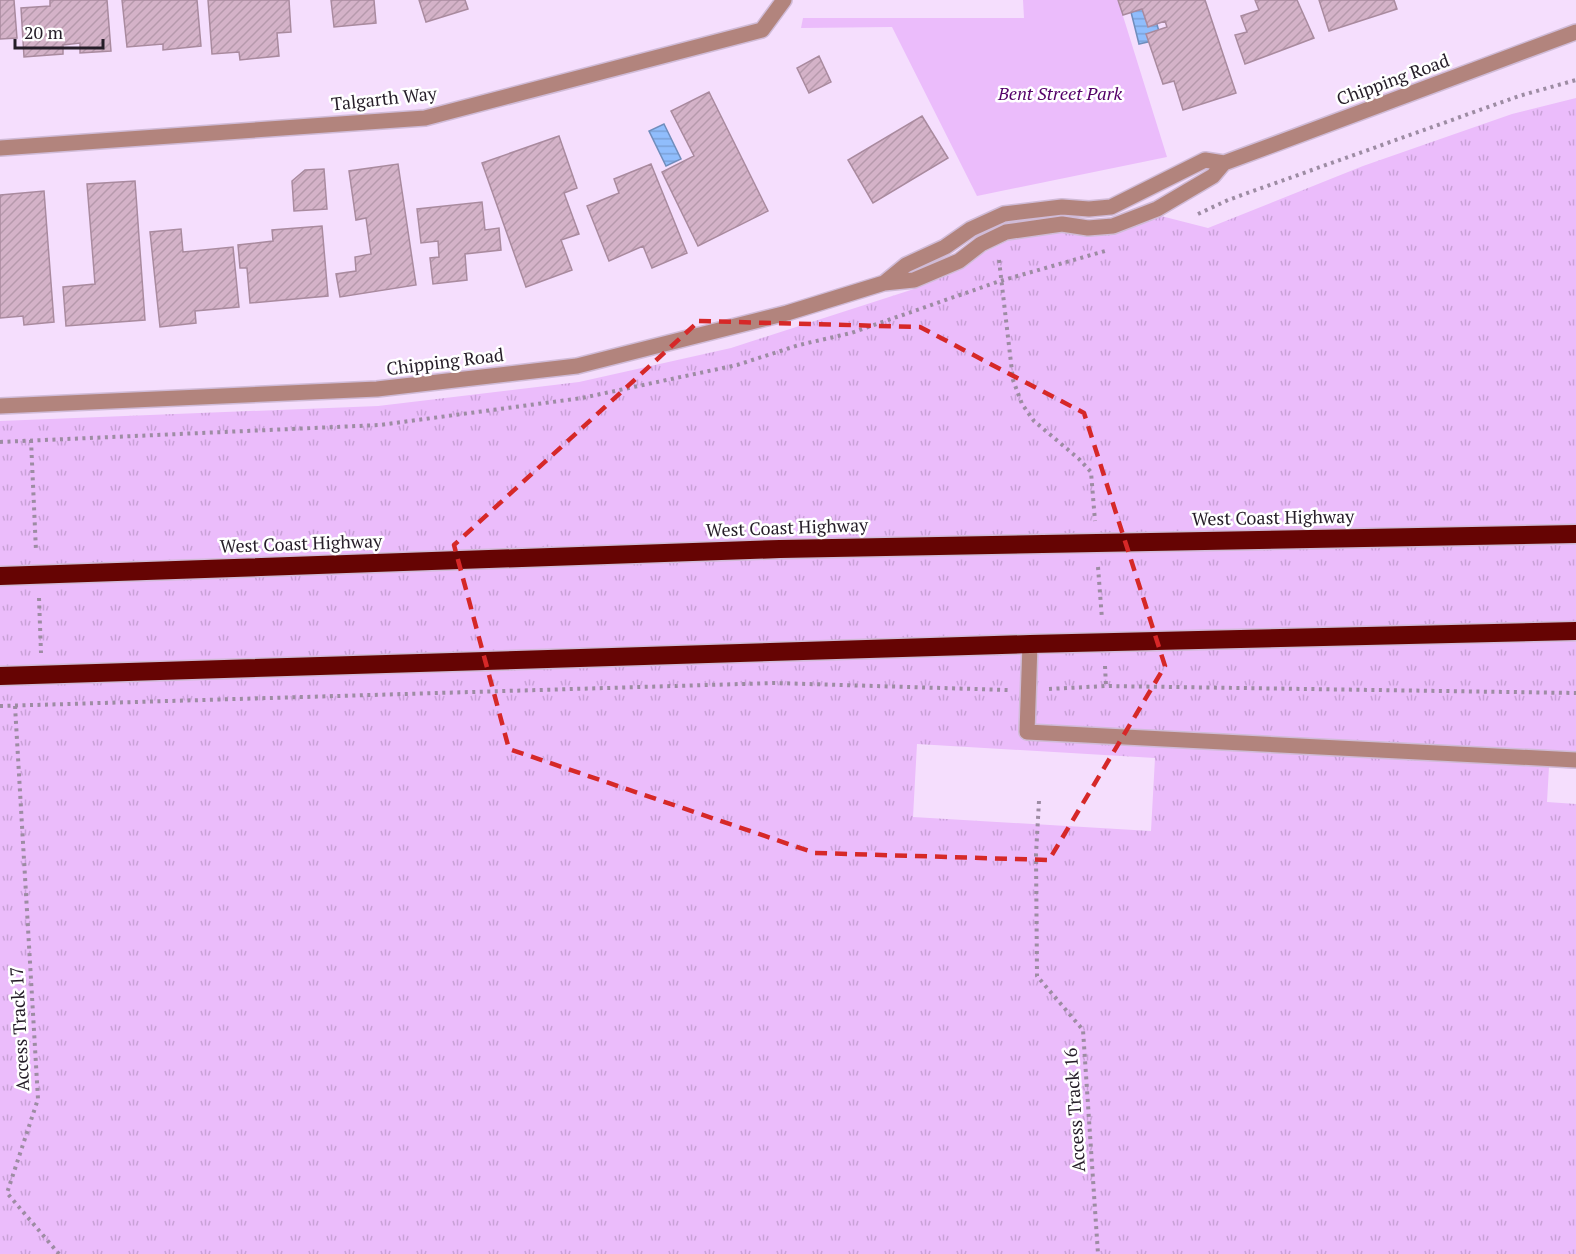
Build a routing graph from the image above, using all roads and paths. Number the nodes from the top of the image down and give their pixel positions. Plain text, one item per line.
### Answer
1 (784, 0) edge
2 (1576, 32) edge
3 (0, 148) edge
4 (1224, 163) junction
5 (998, 236) junction
6 (884, 283) junction
7 (0, 406) edge
8 (1576, 534) edge
9 (1097, 542) junction
10 (0, 576) edge
11 (1576, 631) edge
12 (1103, 643) junction
13 (1030, 644) junction
14 (0, 676) edge
15 (1106, 686) junction
16 (1002, 690) dead end
17 (1038, 690) dead end
18 (1576, 693) edge
19 (0, 706) edge
20 (15, 706) junction
21 (1576, 760) edge
22 (1039, 801) dead end
23 (59, 1254) edge
24 (1098, 1254) edge

1 - 3 street, Talgarth Way
2 - 4 street, Chipping Road
4 - 5 street, Chipping Road
4 - 6 street, Chipping Road
5 - 6 street, Chipping Road
5 - 9 path
6 - 7 street, Chipping Road
8 - 9 highway, West Coast Highway
9 - 10 highway, West Coast Highway
9 - 12 path
11 - 12 highway
12 - 13 highway
12 - 15 path
13 - 14 highway
13 - 21 street
15 - 17 path
15 - 18 path
16 - 20 path
19 - 20 path
20 - 23 path, Access Track 17
22 - 24 path, Access Track 16

